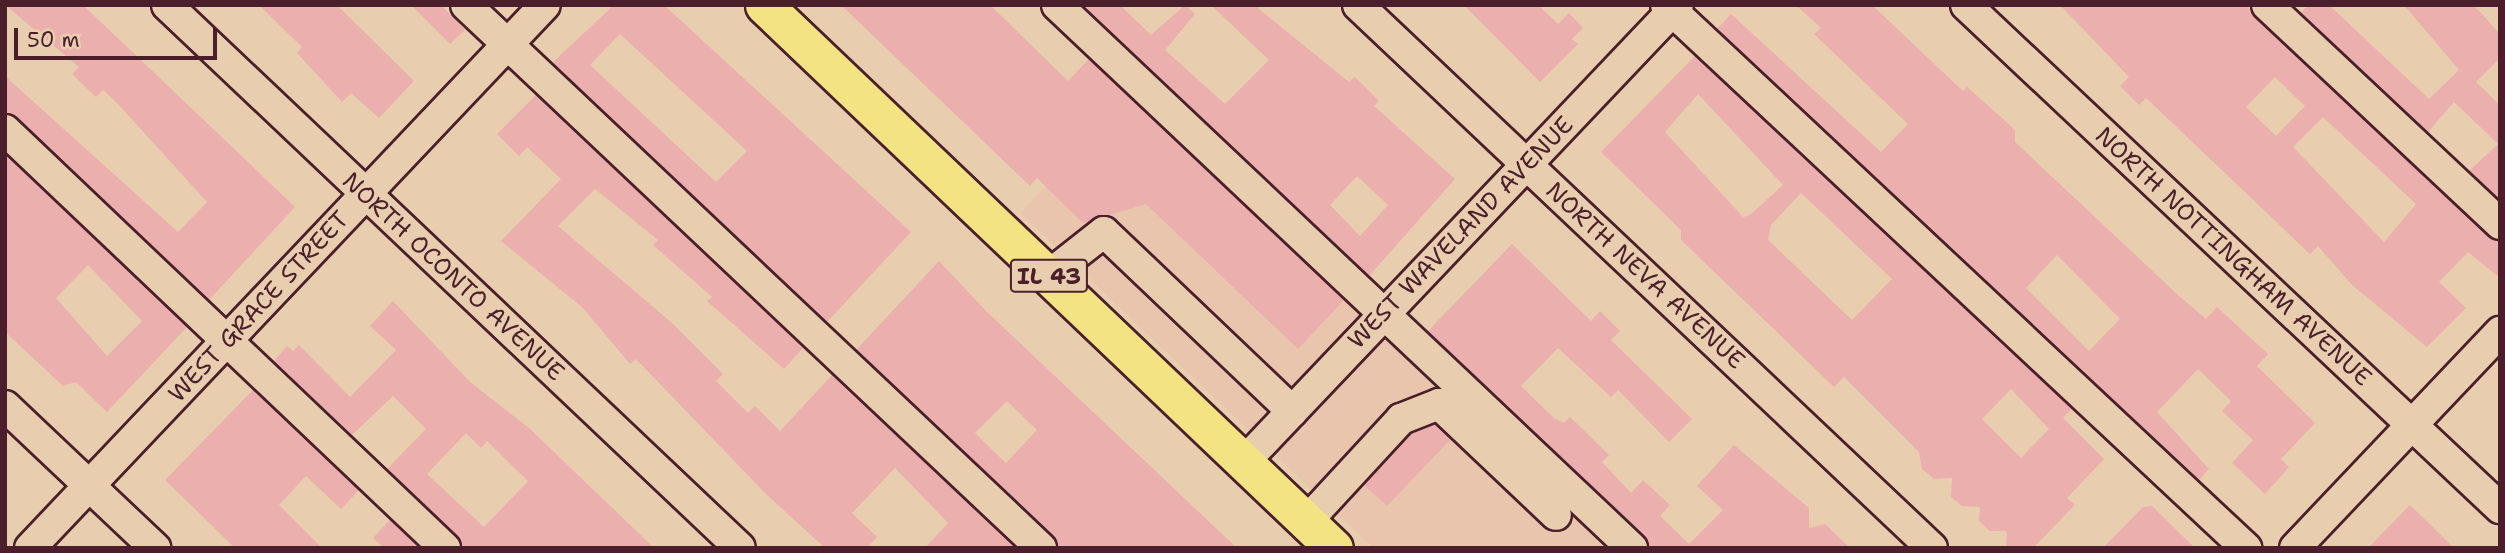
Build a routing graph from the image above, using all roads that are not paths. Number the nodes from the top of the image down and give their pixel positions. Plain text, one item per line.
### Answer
1 (167, 5) edge
2 (466, 5) edge
3 (545, 5) edge
4 (764, 5) edge
5 (1057, 5) edge
6 (1358, 5) edge
7 (1966, 5) edge
8 (2267, 5) edge
9 (1672, 7) edge
10 (508, 44) junction
11 (5, 130) edge
12 (1526, 164) junction
13 (365, 195) junction
14 (2500, 225) edge
15 (1048, 276) junction
16 (1384, 314) junction
17 (2500, 332) edge
18 (227, 341) junction
19 (5, 406) edge
20 (1292, 411) junction
21 (2412, 425) junction
22 (1244, 462) junction
23 (89, 485) junction
24 (2500, 508) edge
25 (1556, 515) dead end
26 (1307, 522) junction
27 (30, 548) edge
28 (155, 548) edge
29 (445, 548) edge
30 (740, 548) edge
31 (1041, 548) edge
32 (1334, 548) edge
33 (1632, 548) edge
34 (1932, 548) edge
35 (2246, 548) edge
36 (2295, 548) edge

1 - 13 street, NORTH OCONTO AVENUE
2 - 10 street
3 - 10 street, WEST GRACE STREET
4 - 15 main road, IL 43
5 - 16 street
6 - 12 street, NORTH NEVA AVENUE
7 - 21 street, NORTH NOTTINGHAM AVENUE
8 - 14 street
9 - 12 street, WEST WAVELAND AVENUE
9 - 35 street
10 - 13 street, WEST GRACE STREET
10 - 31 street
11 - 18 street
12 - 16 street, WEST WAVELAND AVENUE
12 - 34 street, NORTH NEVA AVENUE
13 - 18 street, WEST GRACE STREET
13 - 30 street, NORTH OCONTO AVENUE
15 - 20 street
15 - 22 main road, IL 43
16 - 20 street, WEST WAVELAND AVENUE
16 - 33 street
17 - 21 street
18 - 23 street, WEST GRACE STREET
18 - 29 street
19 - 23 street
20 - 22 street, WEST WAVELAND AVENUE
21 - 24 street, NORTH NOTTINGHAM AVENUE
21 - 36 street
22 - 26 main road, IL 43
23 - 27 street, WEST GRACE STREET
23 - 28 street
25 - 26 street
26 - 32 main road, IL 43

